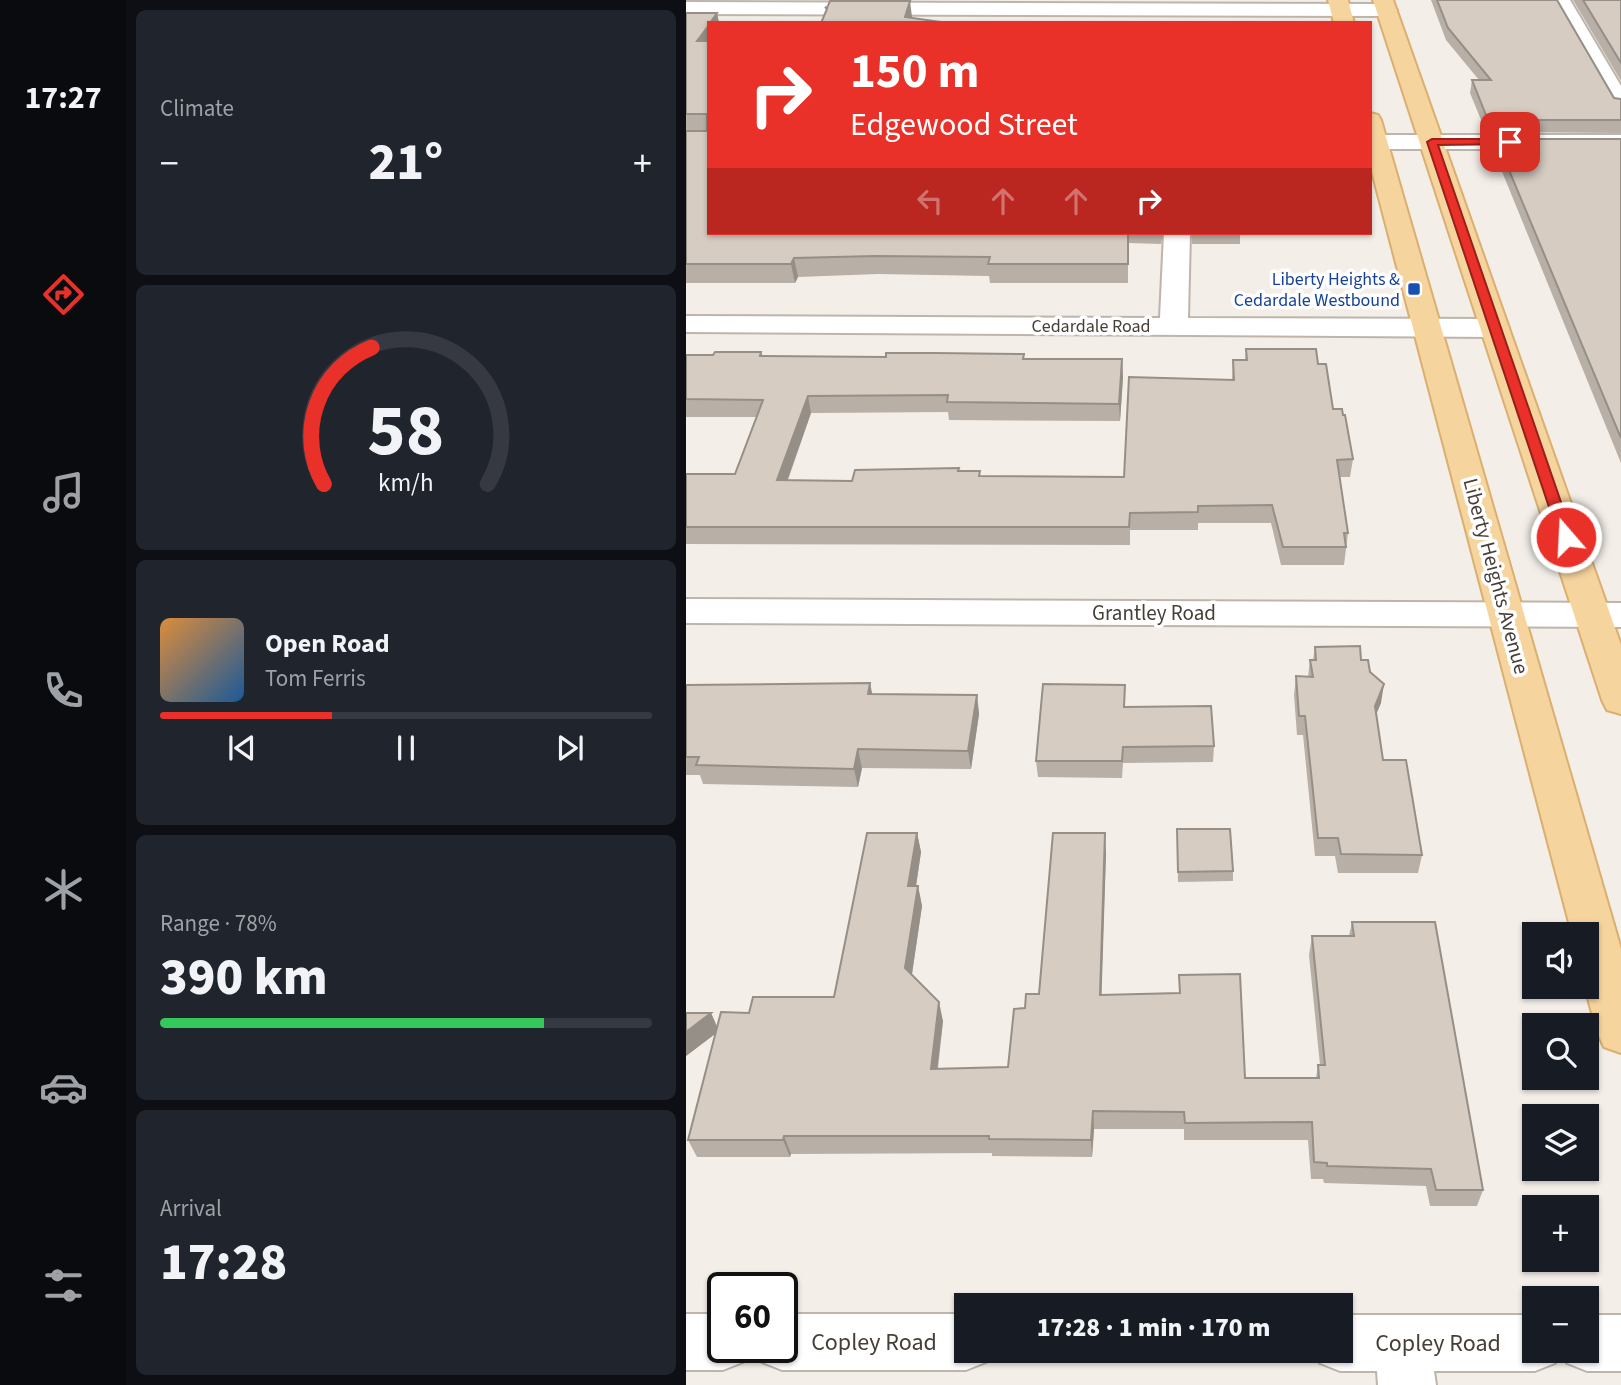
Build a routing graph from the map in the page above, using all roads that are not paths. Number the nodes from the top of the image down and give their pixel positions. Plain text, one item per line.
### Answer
1 (1560, 0) edge
2 (986, 4) edge
3 (1385, 5) edge
4 (686, 8) edge
5 (1341, 11) edge
6 (782, 15) edge
7 (1621, 104) edge
8 (1372, 135) edge
9 (1432, 142) junction
10 (1621, 142) edge
11 (1177, 235) edge
12 (686, 324) edge
13 (1174, 326) junction
14 (1427, 327) junction
15 (1495, 328) junction
16 (686, 611) edge
17 (1507, 614) junction
18 (1607, 615) edge
19 (1621, 699) edge
20 (1621, 1032) edge
21 (686, 1342) edge
22 (707, 1342) edge
23 (798, 1342) edge
24 (954, 1342) edge
25 (1599, 1343) edge
26 (1621, 1343) edge
27 (1522, 1345) edge
28 (1353, 1347) edge
29 (1405, 1364) edge

1 - 7 street
2 - 5 street
2 - 6 street
3 - 5 street
3 - 9 main road
4 - 6 street
8 - 9 street
8 - 14 main road, Liberty Heights Avenue
9 - 10 street
9 - 15 main road
11 - 13 street
12 - 13 street, Cedardale Road
13 - 14 street, Cedardale Road
14 - 15 street, Cedardale Road
14 - 17 main road, Liberty Heights Avenue
15 - 18 main road
16 - 17 street, Grantley Road
17 - 18 street, Grantley Road
17 - 20 main road, Liberty Heights Avenue
18 - 19 main road
21 - 22 street
23 - 24 street, Copley Road
25 - 26 street
27 - 29 street, Copley Road
28 - 29 street, Copley Road

